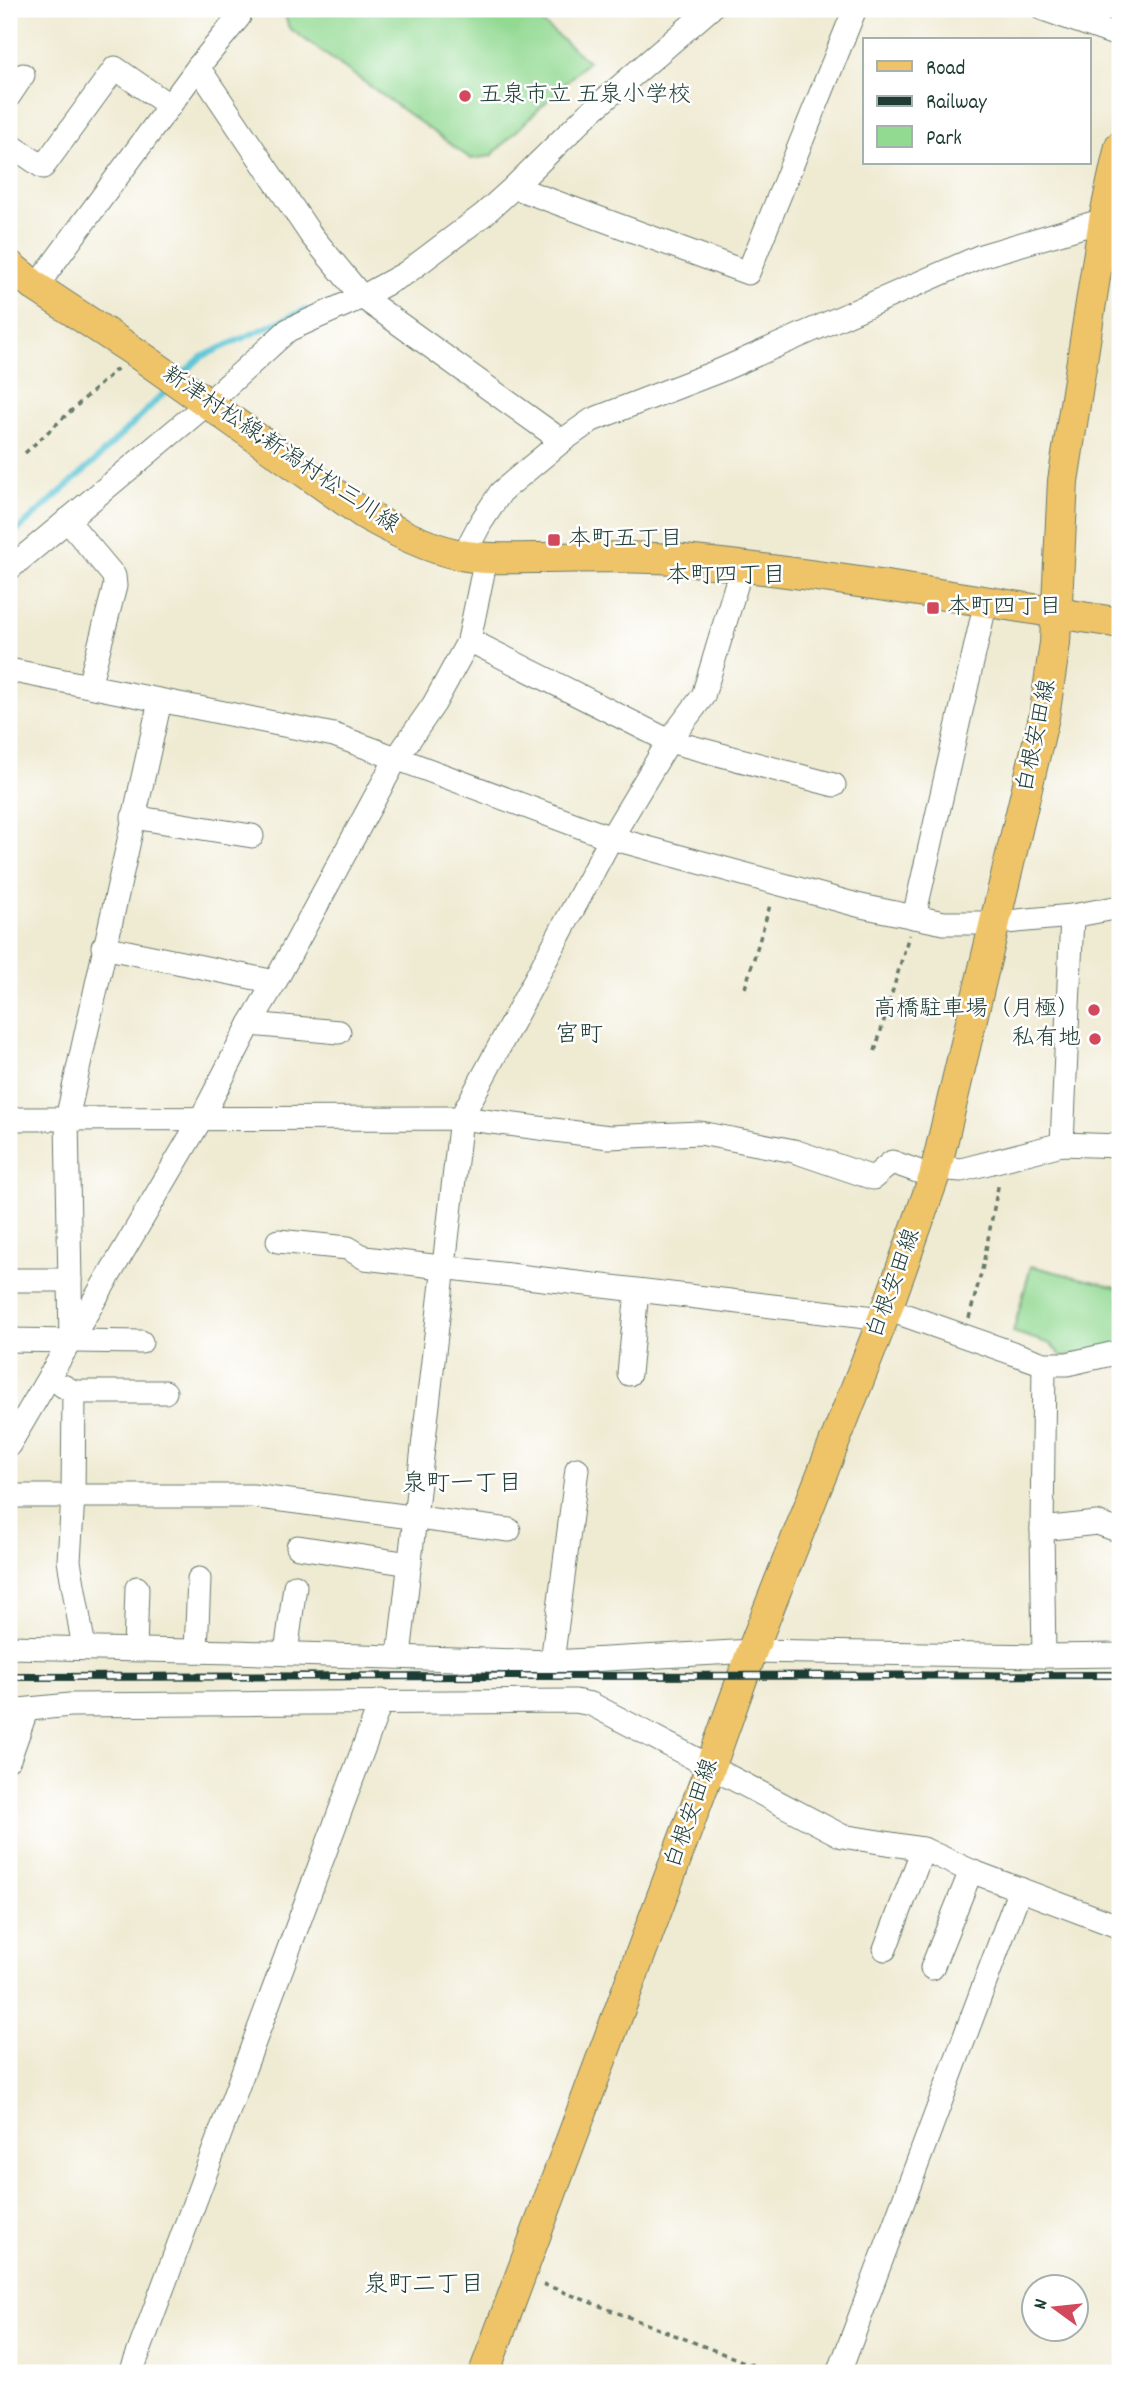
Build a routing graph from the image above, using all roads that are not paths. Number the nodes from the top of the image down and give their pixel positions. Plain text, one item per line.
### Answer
1 (238, 9) edge
2 (710, 9) edge
3 (855, 9) edge
4 (1043, 9) edge
5 (1120, 36) edge
6 (198, 67) junction
7 (23, 75) dead end
8 (9, 96) edge
9 (170, 106) junction
10 (9, 144) edge
11 (1120, 146) edge
12 (514, 187) junction
13 (1111, 212) edge
14 (17, 274) edge
15 (362, 297) junction
16 (208, 403) junction
17 (562, 441) junction
18 (67, 520) junction
19 (475, 557) junction
20 (742, 566) junction
21 (9, 569) edge
22 (986, 601) junction
23 (1056, 613) junction
24 (1120, 623) edge
25 (469, 640) junction
26 (9, 670) edge
27 (89, 685) junction
28 (160, 701) junction
29 (669, 741) junction
30 (396, 759) junction
31 (834, 785) dead end
32 (133, 817) junction
33 (252, 836) dead end
34 (611, 838) junction
35 (1120, 907) edge
36 (1072, 916) junction
37 (914, 917) junction
38 (995, 923) junction
39 (103, 947) junction
40 (275, 982) junction
41 (250, 1024) junction
42 (339, 1032) dead end
43 (461, 1118) junction
44 (9, 1119) edge
45 (66, 1119) junction
46 (201, 1119) junction
47 (1062, 1144) junction
48 (1120, 1146) edge
49 (935, 1172) junction
50 (278, 1241) dead end
51 (445, 1266) junction
52 (9, 1280) edge
53 (70, 1280) junction
54 (637, 1291) junction
55 (885, 1314) junction
56 (71, 1339) junction
57 (9, 1340) edge
58 (141, 1342) dead end
59 (1120, 1352) edge
60 (1044, 1364) junction
61 (629, 1374) dead end
62 (47, 1379) junction
63 (74, 1392) junction
64 (165, 1392) dead end
65 (9, 1445) edge
66 (577, 1469) dead end
67 (9, 1496) edge
68 (73, 1496) junction
69 (415, 1518) junction
70 (1042, 1529) junction
71 (509, 1530) dead end
72 (1120, 1531) edge
73 (298, 1547) dead end
74 (410, 1564) junction
75 (199, 1579) dead end
76 (295, 1586) dead end
77 (137, 1588) dead end
78 (9, 1647) edge
79 (84, 1648) junction
80 (135, 1649) junction
81 (196, 1651) junction
82 (752, 1651) junction
83 (286, 1653) junction
84 (1120, 1654) edge
85 (399, 1656) junction
86 (1044, 1656) junction
87 (552, 1662) junction
88 (381, 1701) junction
89 (17, 1711) edge
90 (9, 1759) edge
91 (710, 1768) junction
92 (923, 1849) junction
93 (971, 1871) junction
94 (1020, 1889) junction
95 (1120, 1927) edge
96 (885, 1949) dead end
97 (932, 1968) dead end
98 (131, 2373) edge
99 (484, 2373) edge
100 (839, 2373) edge

1 - 6 street
2 - 12 street
3 - 12 street
4 - 5 street
6 - 9 street
6 - 15 street
7 - 8 street
9 - 10 street
9 - 14 street
11 - 13 main road, 白根安田線
12 - 15 street
13 - 17 street
13 - 23 main road, 白根安田線
14 - 16 main road, 新津村松線;新潟村松三川線
15 - 16 street
15 - 17 street
16 - 18 street
16 - 19 main road, 新津村松線;新潟村松三川線
17 - 19 street
18 - 21 street
18 - 27 street
19 - 20 main road, 新津村松線;新潟村松三川線
19 - 25 street
20 - 22 main road, 新津村松線;新潟村松三川線
20 - 29 street
22 - 23 main road, 新津村松線;新潟村松三川線
22 - 37 street
23 - 24 main road, 新津村松線;新潟村松三川線
23 - 38 main road, 白根安田線
25 - 29 street
25 - 30 street
26 - 27 street
27 - 28 street
28 - 30 street
28 - 32 street
29 - 31 street
29 - 34 street
30 - 34 street
30 - 40 street
32 - 33 street
32 - 39 street
34 - 37 street
34 - 43 street
35 - 36 street
36 - 38 street
36 - 47 street
37 - 38 street
38 - 49 main road, 白根安田線
39 - 40 street
39 - 45 street
40 - 41 street
41 - 42 street
41 - 46 street
43 - 46 street
43 - 49 street
43 - 51 street
44 - 45 street
45 - 46 street
45 - 53 street
46 - 56 street
47 - 48 street
47 - 49 street
49 - 55 main road, 白根安田線
50 - 51 street
51 - 54 street
51 - 69 street
52 - 53 street
53 - 56 street
54 - 55 street
54 - 61 street
55 - 60 street
55 - 82 main road, 白根安田線
56 - 57 street
56 - 58 street
56 - 62 street
59 - 60 street
60 - 70 street
62 - 63 street
62 - 65 street
63 - 64 street
63 - 68 street
66 - 87 street
67 - 68 street
68 - 69 street
68 - 79 street
69 - 71 street
69 - 74 street
70 - 72 street
70 - 86 street
73 - 74 street
74 - 85 street
75 - 81 street
76 - 83 street
77 - 80 street
78 - 79 street
79 - 80 street
80 - 81 street
81 - 83 street
82 - 86 street
82 - 87 street
82 - 91 main road, 白根安田線
83 - 85 street
84 - 86 street
85 - 87 street
88 - 89 street
88 - 91 street
88 - 98 street
89 - 90 street
91 - 92 street
91 - 99 main road, 白根安田線
92 - 93 street
92 - 96 street
93 - 94 street
93 - 97 street
94 - 95 street
94 - 100 street

